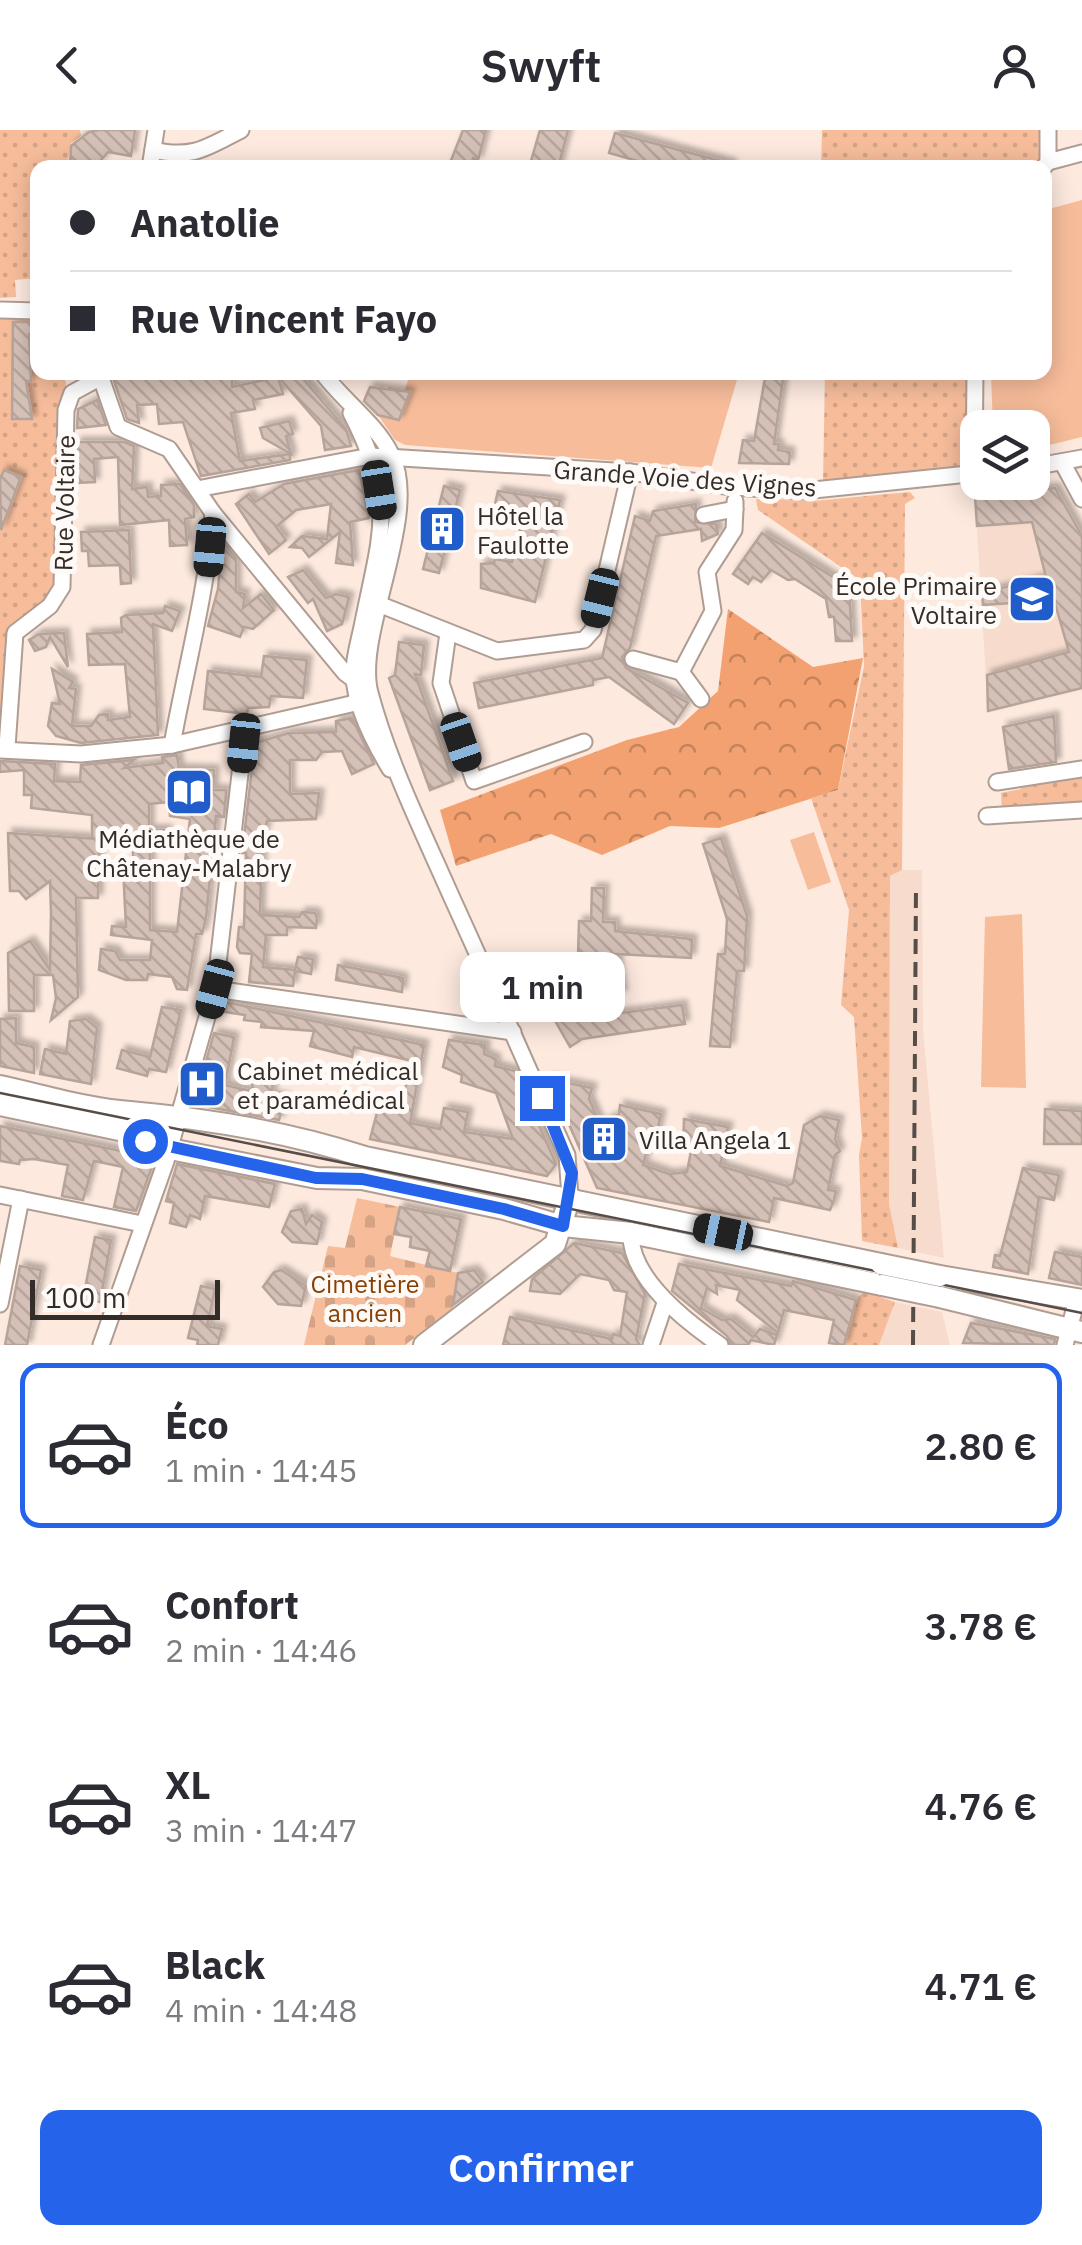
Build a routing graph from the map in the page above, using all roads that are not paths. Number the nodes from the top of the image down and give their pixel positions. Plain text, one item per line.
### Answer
1 (156, 130) edge
2 (241, 130) edge
3 (1048, 130) edge
4 (153, 150) junction
5 (1082, 153) edge
6 (151, 160) edge
7 (1046, 160) edge
8 (1052, 163) edge
9 (0, 310) edge
10 (30, 311) edge
11 (95, 380) edge
12 (102, 380) edge
13 (328, 380) edge
14 (975, 380) edge
15 (345, 401) junction
16 (975, 410) edge
17 (370, 456) junction
18 (392, 456) junction
19 (1082, 458) edge
20 (1062, 462) junction
21 (1050, 464) edge
22 (630, 472) junction
23 (960, 475) edge
24 (736, 487) junction
25 (197, 488) junction
26 (1082, 500) edge
27 (735, 509) junction
28 (213, 512) junction
29 (704, 515) dead end
30 (381, 605) junction
31 (448, 633) junction
32 (633, 659) dead end
33 (682, 672) junction
34 (361, 692) junction
35 (701, 698) dead end
36 (245, 731) junction
37 (584, 742) dead end
38 (172, 745) junction
39 (4, 749) edge
40 (1082, 769) edge
41 (996, 782) dead end
42 (1082, 810) edge
43 (987, 816) dead end
44 (215, 989) junction
45 (513, 1032) junction
46 (0, 1086) edge
47 (0, 1105) edge
48 (179, 1114) junction
49 (170, 1148) junction
50 (0, 1194) edge
51 (570, 1197) junction
52 (21, 1199) junction
53 (142, 1224) junction
54 (563, 1226) junction
55 (630, 1234) junction
56 (881, 1274) junction
57 (940, 1287) junction
58 (1080, 1300) edge
59 (666, 1303) junction
60 (0, 1304) edge
61 (1072, 1335) edge
62 (102, 1345) edge
63 (424, 1345) edge
64 (651, 1345) edge
65 (720, 1345) edge

1 - 4 street
2 - 4 street
3 - 7 street
4 - 6 street
5 - 8 street
9 - 10 street
11 - 39 street, Rue Voltaire
12 - 25 street
13 - 15 street
14 - 16 street
15 - 17 street
15 - 18 street
17 - 18 street, Grande Voie des Vignes
17 - 25 street, Grande Voie des Vignes
17 - 34 street
18 - 22 street, Grande Voie des Vignes
18 - 30 street
19 - 20 street
20 - 21 street
20 - 26 street
22 - 24 street, Grande Voie des Vignes
22 - 31 street
23 - 24 street, Grande Voie des Vignes
24 - 27 street
25 - 28 street
27 - 29 street
27 - 33 street
28 - 34 street
28 - 38 street
30 - 31 street
30 - 34 street
31 - 37 street
32 - 33 street
33 - 35 street
34 - 36 street
34 - 45 street
36 - 38 street
36 - 44 street
38 - 39 street
40 - 41 street
42 - 43 street
44 - 45 street
44 - 48 street
45 - 51 street
46 - 48 main road
47 - 49 main road
48 - 49 street
48 - 51 main road
49 - 53 street
49 - 54 main road
50 - 52 street
51 - 54 main road
51 - 56 main road
52 - 53 street
52 - 60 street
53 - 62 street
54 - 55 main road
54 - 63 main road
55 - 56 main road
55 - 59 street
56 - 57 main road, bridge
57 - 58 main road
57 - 61 main road
58 - 61 street
59 - 64 street
59 - 65 street

